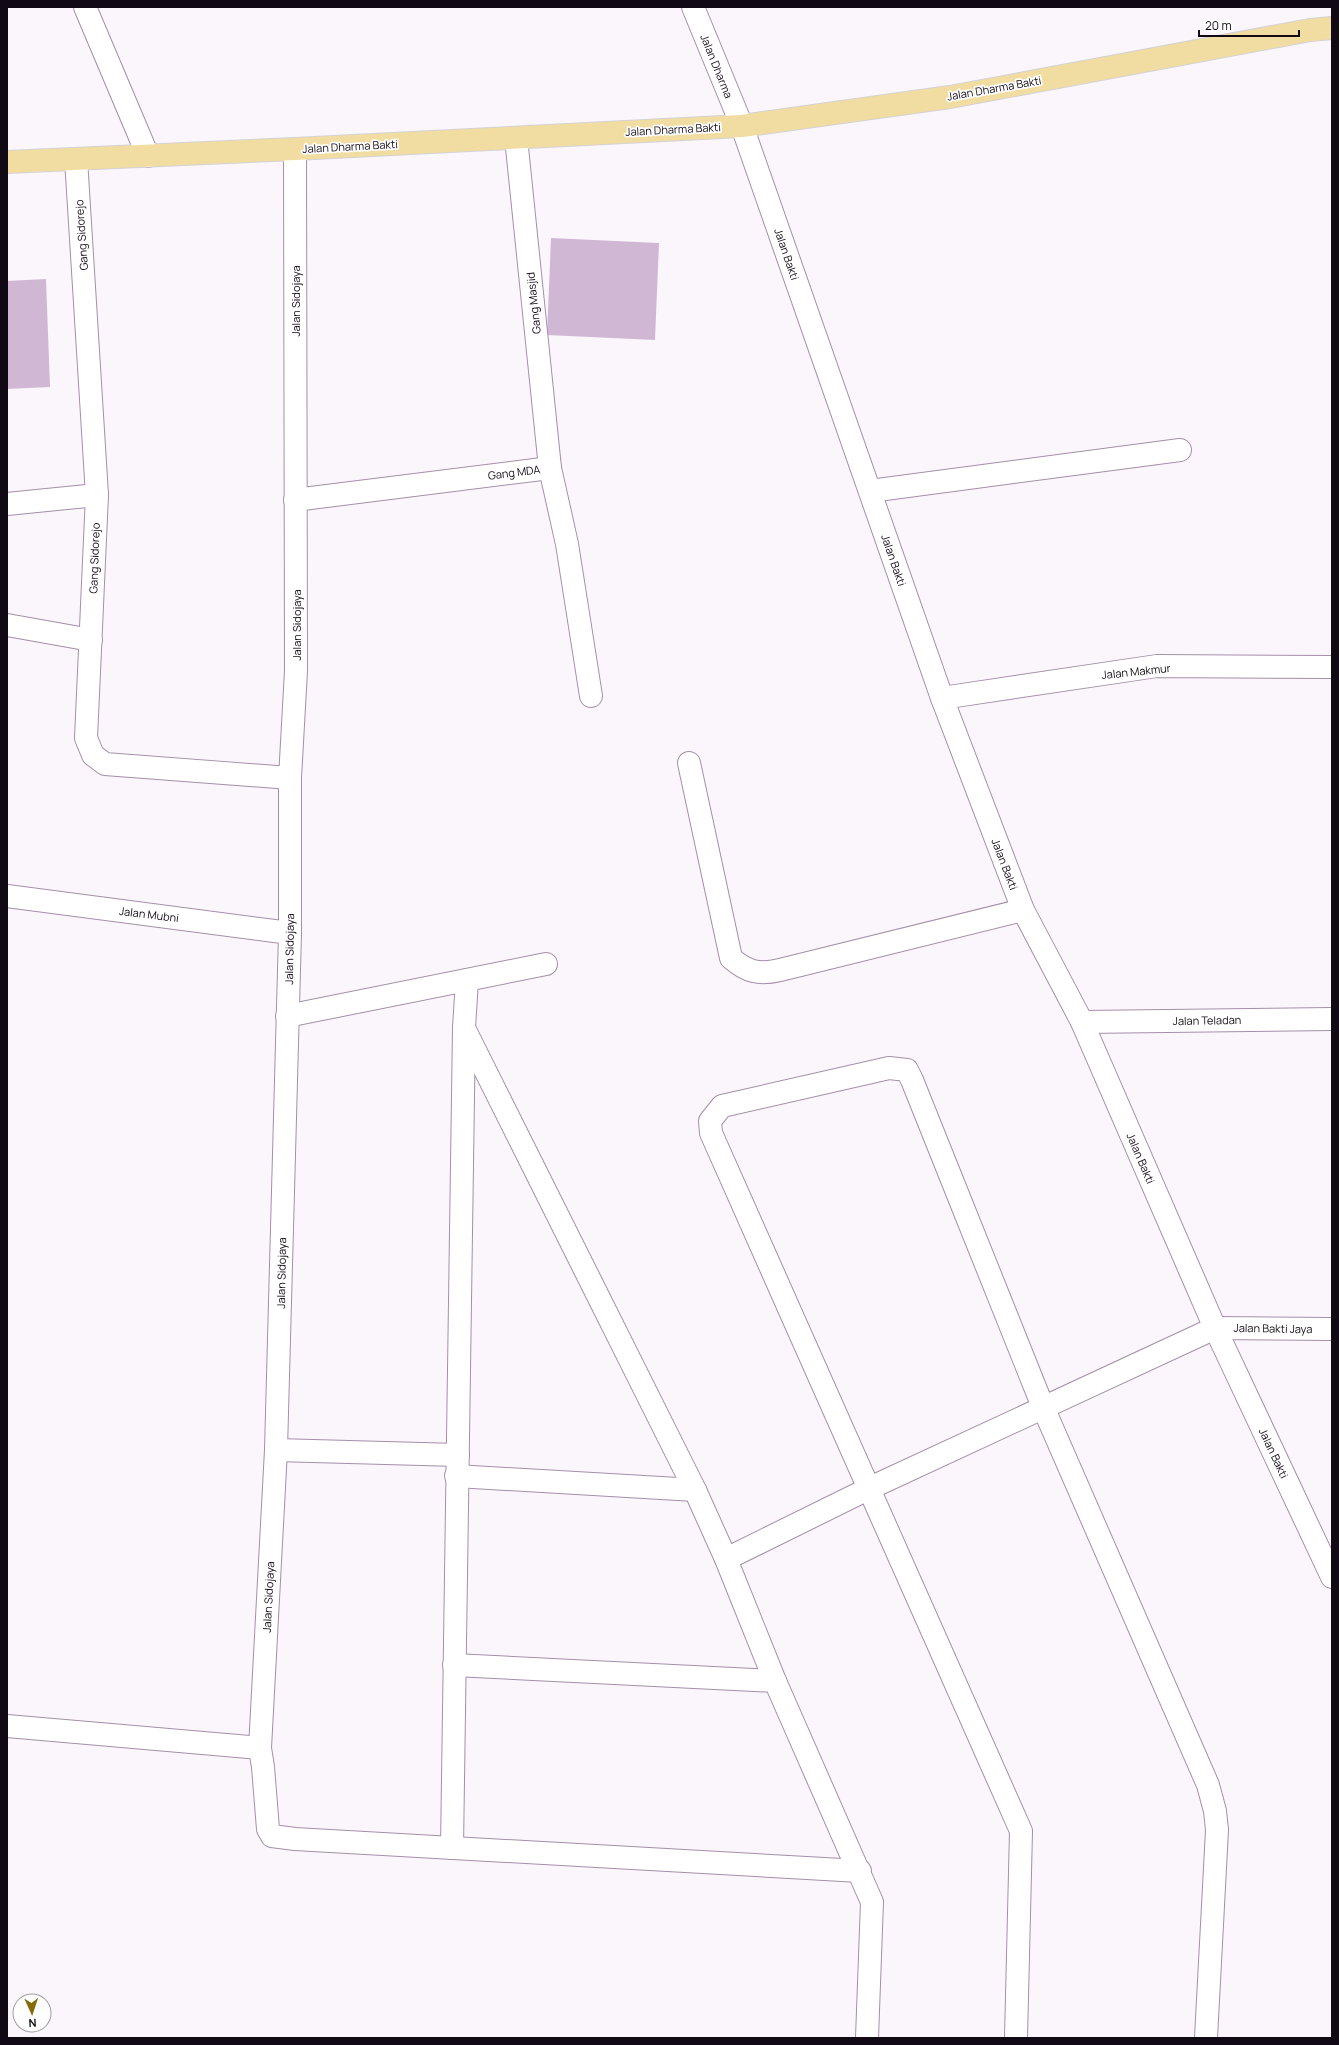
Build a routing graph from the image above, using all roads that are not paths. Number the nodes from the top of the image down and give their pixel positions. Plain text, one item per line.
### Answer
1 (85, 7) edge
2 (693, 7) edge
3 (1332, 28) edge
4 (742, 126) junction
5 (516, 138) junction
6 (295, 149) junction
7 (148, 156) junction
8 (76, 160) junction
9 (7, 162) edge
10 (1180, 450) dead end
11 (550, 468) junction
12 (870, 491) junction
13 (97, 495) junction
14 (295, 500) junction
15 (7, 504) edge
16 (7, 625) edge
17 (91, 640) junction
18 (1332, 667) edge
19 (591, 696) dead end
20 (942, 698) junction
21 (689, 763) dead end
22 (290, 778) junction
23 (7, 896) edge
24 (1023, 910) junction
25 (290, 933) junction
26 (546, 964) dead end
27 (467, 980) junction
28 (287, 1016) junction
29 (1332, 1019) edge
30 (1082, 1022) junction
31 (464, 1028) junction
32 (1215, 1328) junction
33 (1332, 1329) edge
34 (1043, 1407) junction
35 (276, 1450) junction
36 (457, 1465) junction
37 (870, 1488) junction
38 (695, 1490) junction
39 (726, 1559) junction
40 (1332, 1577) edge
41 (454, 1665) junction
42 (775, 1680) junction
43 (7, 1726) edge
44 (260, 1748) junction
45 (452, 1848) junction
46 (860, 1871) junction
47 (867, 2038) edge
48 (1016, 2038) edge
49 (1206, 2038) edge

1 - 7 street
2 - 4 street, Jalan Dharma
3 - 4 main road, Jalan Dharma Bakti
4 - 5 main road, Jalan Dharma Bakti
4 - 12 street, Jalan Bakti
5 - 6 main road, Jalan Dharma Bakti
5 - 11 street, Gang Masjid
6 - 7 main road, Jalan Dharma Bakti
6 - 14 street, Jalan Sidojaya
7 - 8 main road, Jalan Dharma Bakti
8 - 9 main road, Jalan Dharma Bakti
8 - 13 street, Gang Sidorejo
10 - 12 street
11 - 14 street, Gang MDA
11 - 19 street, Gang MDA
12 - 20 street, Jalan Bakti
13 - 15 street
13 - 17 street, Gang Sidorejo
14 - 22 street, Jalan Sidojaya
16 - 17 street
17 - 22 street, Gang Sidorejo
18 - 20 street, Jalan Makmur
20 - 24 street, Jalan Bakti
21 - 24 street
22 - 25 street, Jalan Sidojaya
23 - 25 street, Jalan Mubni
24 - 30 street, Jalan Bakti
25 - 28 street, Jalan Sidojaya
26 - 27 street
27 - 28 street
27 - 31 street
28 - 35 street, Jalan Sidojaya
29 - 30 street, Jalan Teladan
30 - 32 street, Jalan Bakti
31 - 36 street
31 - 38 street
32 - 33 street, Jalan Bakti Jaya
32 - 34 street
32 - 40 street, Jalan Bakti
34 - 37 street
34 - 37 street
34 - 49 street
35 - 36 street
35 - 44 street, Jalan Sidojaya
36 - 38 street
36 - 41 street
37 - 39 street
37 - 48 street
38 - 39 street
39 - 42 street
41 - 42 street
41 - 45 street
42 - 46 street
43 - 44 street
44 - 45 street, Jalan Sidojaya
45 - 46 street
46 - 47 street

